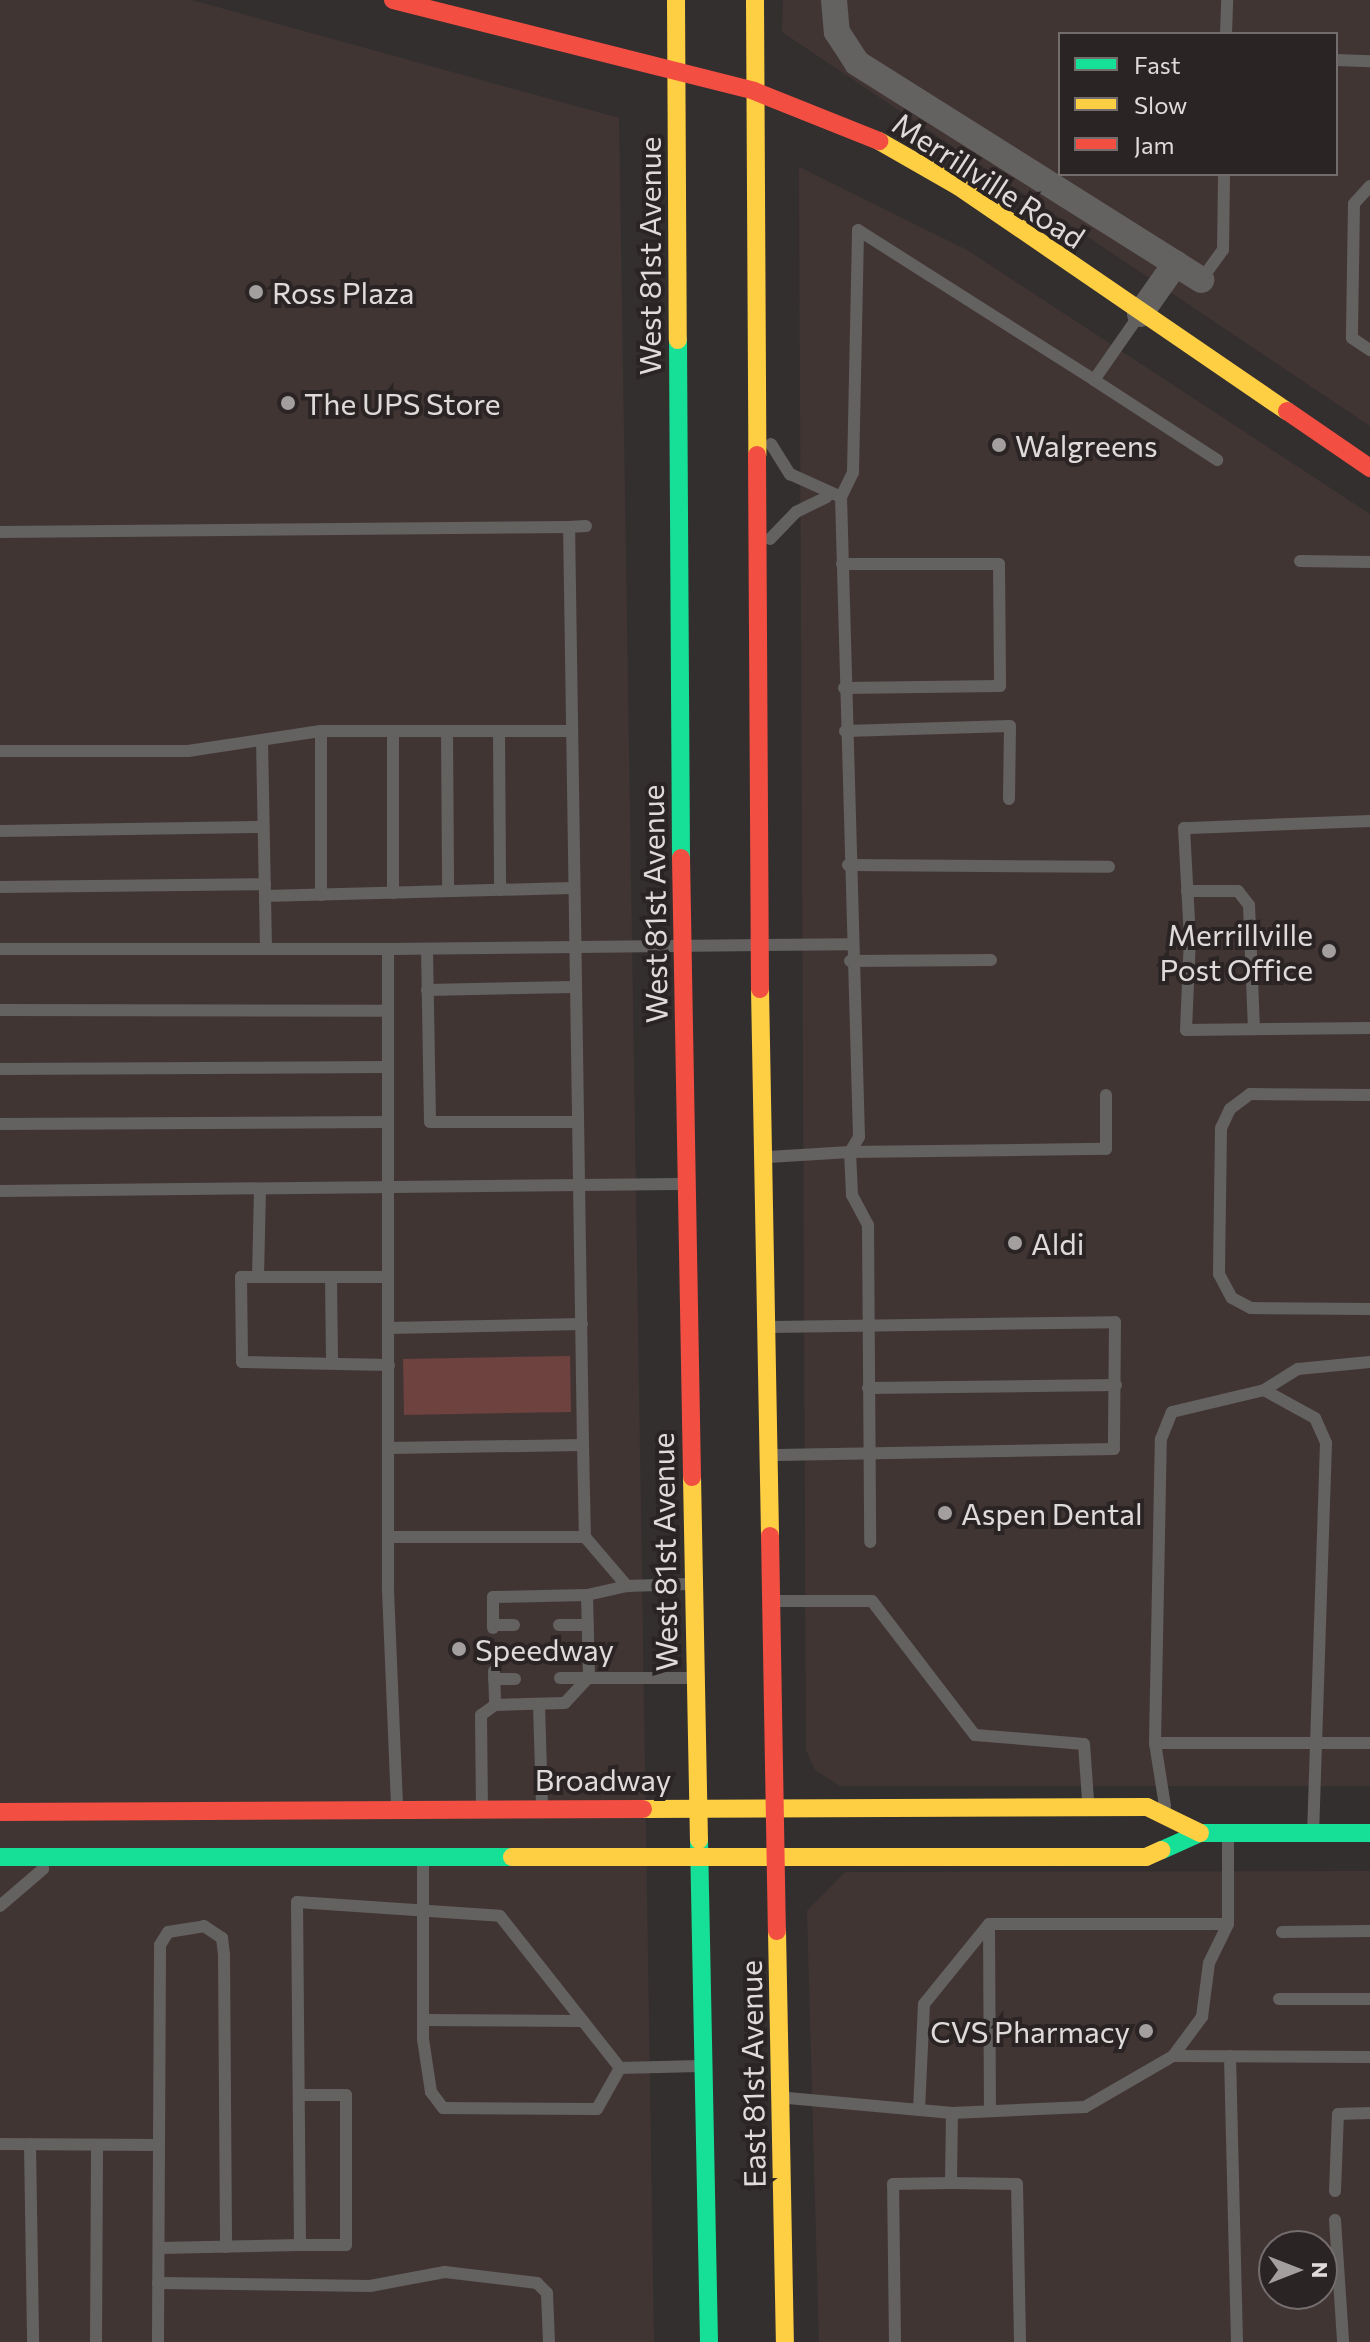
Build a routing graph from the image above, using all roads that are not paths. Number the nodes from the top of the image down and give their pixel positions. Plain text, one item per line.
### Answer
1 (393, 0) edge
2 (676, 0) edge
3 (755, 0) edge
4 (834, 0) edge
5 (1227, 0) edge
6 (1226, 32) edge
7 (1338, 60) edge
8 (1370, 61) edge
9 (676, 68) junction
10 (754, 91) junction
11 (1224, 176) edge
12 (1370, 186) edge
13 (1176, 263) junction
14 (1201, 280) joint
15 (1140, 314) junction
16 (1370, 350) edge
17 (1094, 380) junction
18 (755, 409) junction
19 (1217, 460) dead end
20 (1370, 468) edge
21 (827, 497) junction
22 (841, 497) junction
23 (586, 526) dead end
24 (569, 527) junction
25 (0, 532) edge
26 (1300, 561) dead end
27 (756, 562) junction
28 (1370, 562) edge
29 (842, 564) junction
30 (844, 688) junction
31 (321, 731) junction
32 (393, 731) junction
33 (447, 731) junction
34 (499, 731) junction
35 (571, 731) junction
36 (845, 731) junction
37 (262, 740) junction
38 (0, 751) edge
39 (1009, 799) dead end
40 (1370, 821) edge
41 (263, 827) junction
42 (0, 831) edge
43 (848, 865) junction
44 (1109, 867) dead end
45 (0, 887) edge
46 (571, 888) junction
47 (265, 890) junction
48 (500, 890) junction
49 (448, 891) junction
50 (1187, 891) junction
51 (393, 893) junction
52 (321, 895) junction
53 (849, 944) junction
54 (759, 945) junction
55 (573, 947) junction
56 (681, 947) junction
57 (0, 949) edge
58 (266, 949) junction
59 (388, 949) junction
60 (427, 949) junction
61 (991, 960) dead end
62 (850, 961) junction
63 (574, 987) junction
64 (427, 990) junction
65 (0, 1010) edge
66 (388, 1011) junction
67 (1370, 1028) edge
68 (1254, 1029) junction
69 (388, 1067) junction
70 (0, 1069) edge
71 (1106, 1095) dead end
72 (1370, 1095) edge
73 (388, 1122) junction
74 (578, 1122) junction
75 (0, 1124) edge
76 (850, 1152) junction
77 (763, 1158) junction
78 (686, 1184) junction
79 (581, 1189) junction
80 (0, 1191) edge
81 (260, 1191) junction
82 (388, 1191) junction
83 (258, 1277) junction
84 (331, 1277) junction
85 (388, 1277) junction
86 (1370, 1309) edge
87 (582, 1324) junction
88 (767, 1327) junction
89 (867, 1327) junction
90 (389, 1328) junction
91 (332, 1362) junction
92 (1370, 1362) edge
93 (389, 1365) junction
94 (1116, 1385) junction
95 (868, 1388) junction
96 (1264, 1390) junction
97 (583, 1445) junction
98 (389, 1448) junction
99 (869, 1453) junction
100 (769, 1455) junction
101 (389, 1537) junction
102 (585, 1537) junction
103 (870, 1542) dead end
104 (692, 1584) junction
105 (627, 1586) junction
106 (587, 1595) junction
107 (772, 1601) junction
108 (514, 1625) dead end
109 (559, 1625) dead end
110 (588, 1625) junction
111 (589, 1677) junction
112 (560, 1678) dead end
113 (694, 1678) junction
114 (515, 1679) dead end
115 (539, 1704) junction
116 (495, 1705) junction
117 (1155, 1743) junction
118 (1370, 1743) edge
119 (1316, 1744) junction
120 (776, 1805) junction
121 (482, 1806) junction
122 (542, 1807) junction
123 (696, 1807) junction
124 (1088, 1807) junction
125 (397, 1808) junction
126 (1167, 1817) junction
127 (6, 1820) edge
128 (1313, 1832) junction
129 (1200, 1833) junction
130 (1228, 1833) junction
131 (1370, 1833) edge
132 (0, 1857) edge
133 (697, 1857) junction
134 (59, 1858) junction
135 (423, 1858) junction
136 (776, 1858) junction
137 (0, 1906) edge
138 (425, 1911) junction
139 (989, 1924) junction
140 (1228, 1924) junction
141 (1370, 1931) edge
142 (1282, 1932) dead end
143 (1279, 1999) dead end
144 (1370, 1999) edge
145 (424, 2020) junction
146 (583, 2021) junction
147 (1173, 2056) junction
148 (1230, 2056) junction
149 (1370, 2057) edge
150 (702, 2066) junction
151 (620, 2068) junction
152 (299, 2095) junction
153 (781, 2098) junction
154 (919, 2110) junction
155 (990, 2111) junction
156 (952, 2113) junction
157 (1370, 2113) edge
158 (0, 2144) edge
159 (30, 2144) junction
160 (97, 2145) junction
161 (159, 2145) junction
162 (951, 2183) junction
163 (1335, 2191) dead end
164 (1335, 2220) dead end
165 (300, 2245) junction
166 (226, 2247) junction
167 (159, 2248) junction
168 (158, 2283) junction
169 (33, 2342) edge
170 (96, 2342) edge
171 (158, 2342) edge
172 (549, 2342) edge
173 (709, 2342) edge
174 (785, 2342) edge
175 (895, 2342) edge
176 (1020, 2342) edge
177 (1237, 2342) edge
178 (1343, 2342) edge

1 - 9 main road, Merrillville Road
2 - 9 main road, West 81st Avenue
3 - 10 main road
4 - 13 street
5 - 6 lane
7 - 8 lane
9 - 10 main road, Merrillville Road
9 - 56 main road, West 81st Avenue
10 - 15 main road, Merrillville Road
10 - 18 main road
11 - 14 lane
12 - 16 lane
13 - 14 street
13 - 15 street
15 - 17 lane
15 - 20 main road, Merrillville Road
17 - 19 lane
17 - 22 lane
18 - 21 lane
18 - 27 main road
21 - 22 lane
21 - 27 lane
22 - 29 lane
23 - 24 lane
24 - 25 lane
24 - 35 lane
26 - 28 lane
27 - 54 main road
29 - 30 lane
29 - 30 lane
30 - 36 lane
31 - 32 lane
31 - 37 lane
31 - 52 lane
32 - 33 lane
32 - 51 lane
33 - 34 lane
33 - 49 lane
34 - 35 lane
34 - 48 lane
35 - 46 lane
36 - 39 lane
36 - 43 lane
37 - 38 lane
37 - 41 lane
40 - 50 lane
41 - 42 lane
41 - 47 lane
43 - 44 lane
43 - 53 lane
45 - 47 lane
46 - 48 lane
46 - 55 lane
47 - 52 lane
47 - 58 lane
48 - 49 lane
49 - 51 lane
50 - 68 lane
50 - 68 lane
51 - 52 lane
53 - 54 lane
53 - 62 lane
54 - 56 lane
54 - 77 main road
55 - 56 lane
55 - 60 lane
55 - 63 lane
56 - 78 main road, West 81st Avenue
57 - 58 lane
58 - 59 lane
59 - 60 lane
59 - 66 lane
60 - 64 lane
61 - 62 lane
62 - 76 lane
63 - 64 lane
63 - 74 lane
64 - 74 lane
65 - 66 lane
66 - 69 lane
67 - 68 lane
69 - 70 lane
69 - 73 lane
71 - 76 lane
72 - 86 lane
73 - 75 lane
73 - 82 lane
74 - 79 lane
76 - 77 lane
76 - 89 lane
77 - 88 main road
78 - 79 lane
78 - 104 main road, West 81st Avenue
79 - 82 lane
79 - 87 lane
80 - 81 lane
81 - 82 lane
81 - 83 lane
82 - 85 lane
83 - 84 lane
83 - 91 lane
84 - 85 lane
84 - 91 lane
85 - 90 lane
87 - 90 lane
87 - 97 lane
88 - 89 lane
88 - 100 main road
89 - 94 lane
89 - 95 lane
90 - 93 lane
91 - 93 lane
92 - 96 lane
93 - 98 lane
94 - 95 lane
94 - 99 lane
95 - 99 lane
96 - 117 lane
96 - 119 lane
97 - 98 lane
97 - 102 lane
98 - 101 lane
99 - 100 lane
99 - 103 lane
100 - 107 main road
101 - 102 lane
101 - 125 lane
102 - 105 lane
104 - 105 lane
104 - 113 main road, West 81st Avenue
105 - 106 lane
106 - 108 lane
106 - 110 lane
107 - 120 main road
107 - 124 lane
109 - 110 lane
110 - 111 lane
111 - 112 lane
111 - 113 lane
111 - 115 lane
113 - 123 main road, West 81st Avenue
114 - 116 lane
115 - 116 lane
115 - 122 lane
116 - 121 lane
117 - 119 lane
117 - 126 lane
118 - 119 lane
119 - 128 lane
120 - 123 main road, Broadway
120 - 124 main road, Broadway
120 - 136 main road, East 81st Avenue
121 - 122 main road, Broadway
121 - 125 main road, Broadway
122 - 123 main road, Broadway
123 - 133 main road, East 81st Avenue
124 - 126 main road, Broadway
125 - 127 main road, Broadway
126 - 129 main road, Broadway
128 - 130 main road, Broadway
128 - 131 main road, Broadway
129 - 130 main road, Broadway
129 - 136 main road, Broadway
130 - 140 lane
132 - 134 main road, Broadway
133 - 135 main road, Broadway
133 - 136 main road, Broadway
133 - 150 main road, East 81st Avenue
134 - 135 main road, Broadway
134 - 137 lane
135 - 138 lane
136 - 153 main road, East 81st Avenue
138 - 145 lane
138 - 146 lane
138 - 152 lane
139 - 140 lane
139 - 154 lane
139 - 155 lane
140 - 147 lane
141 - 142 lane
143 - 144 lane
145 - 146 lane
145 - 151 lane
146 - 151 lane
147 - 148 lane
147 - 155 lane
148 - 149 lane
148 - 177 lane
150 - 151 lane
150 - 173 main road, East 81st Avenue
152 - 165 lane
152 - 165 lane
153 - 154 lane
153 - 174 main road, East 81st Avenue
154 - 156 lane
155 - 156 lane
156 - 162 lane
157 - 163 lane
158 - 159 lane
159 - 160 lane
159 - 169 lane
160 - 161 lane
160 - 170 lane
161 - 166 lane
161 - 167 lane
162 - 175 lane
162 - 176 lane
164 - 178 lane
165 - 166 lane
166 - 167 lane
167 - 168 lane
168 - 171 lane
168 - 172 lane

